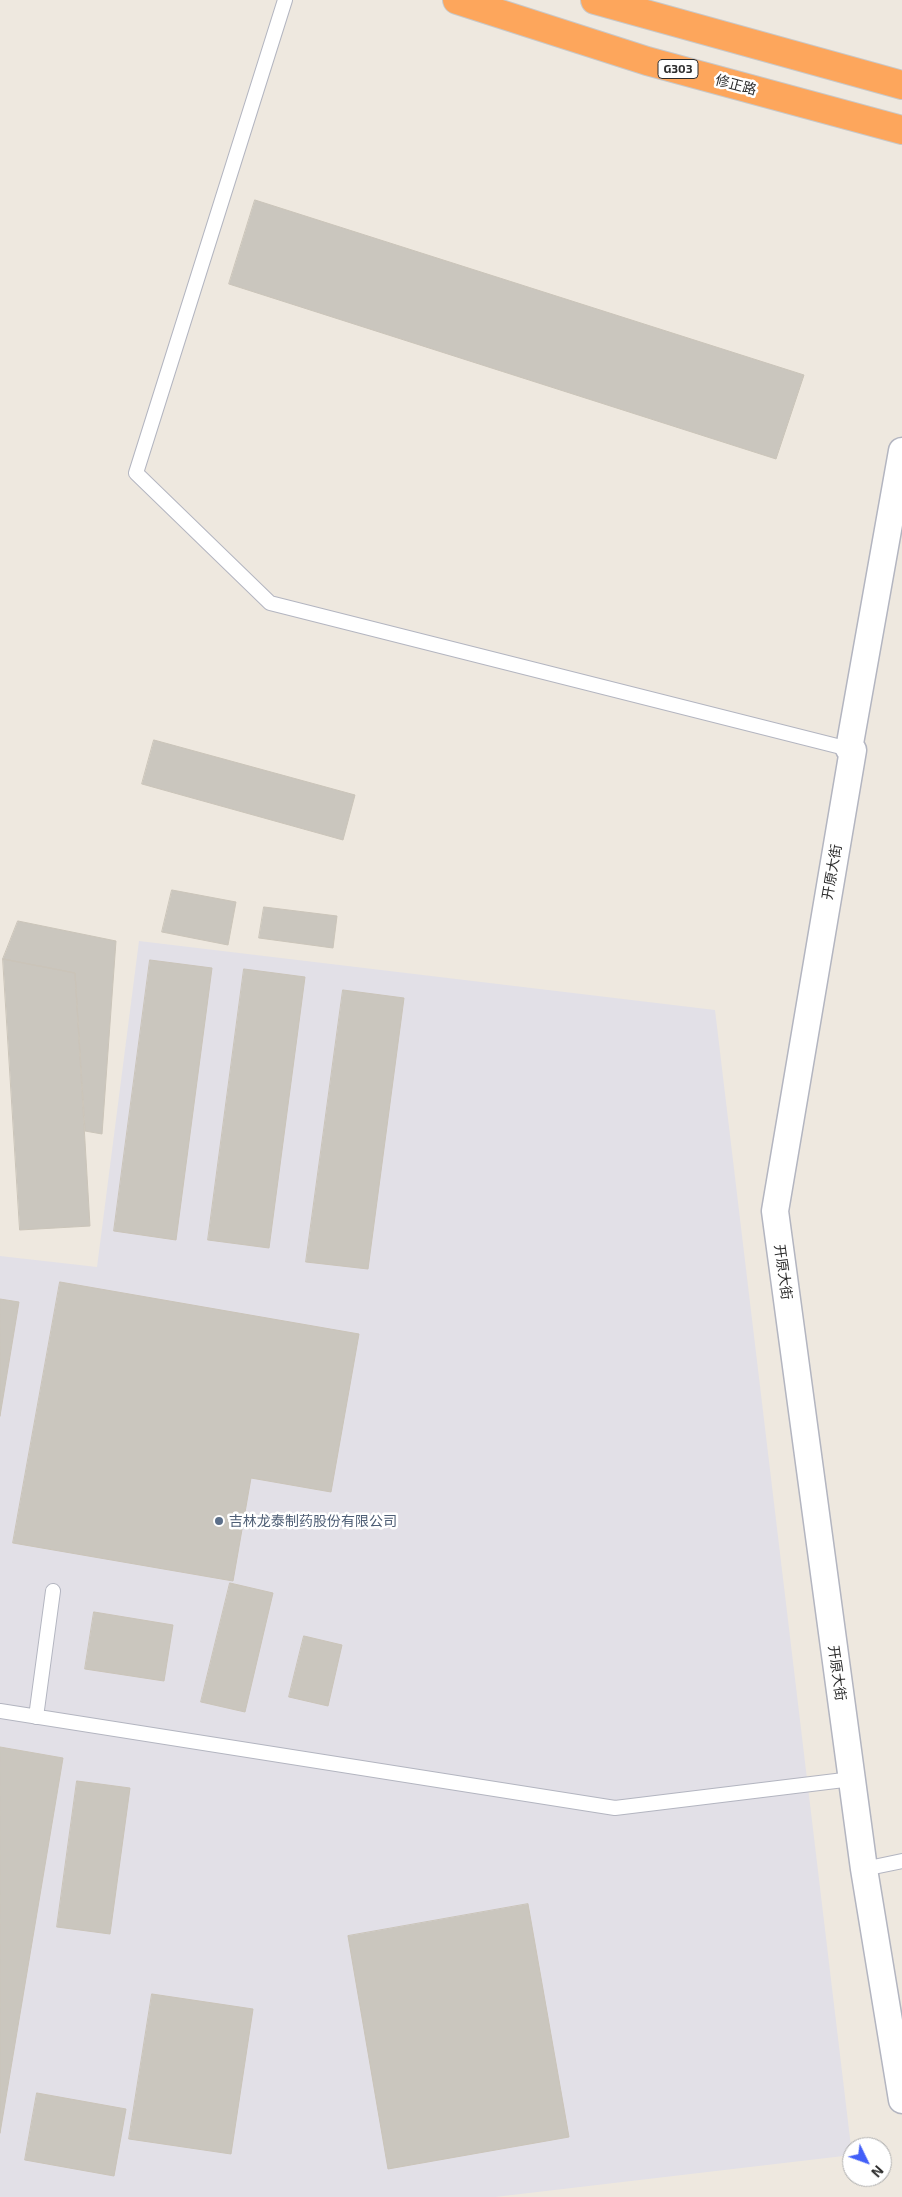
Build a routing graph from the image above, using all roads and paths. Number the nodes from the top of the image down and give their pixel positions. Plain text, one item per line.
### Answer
1 (285, 0) edge
2 (458, 0) edge
3 (595, 0) edge
4 (902, 85) edge
5 (902, 130) edge
6 (902, 451) edge
7 (851, 749) junction
8 (53, 1591) dead end
9 (0, 1711) edge
10 (36, 1717) junction
11 (852, 1779) junction
12 (902, 1861) edge
13 (864, 1870) junction
14 (902, 2100) edge

1 - 7 lane
2 - 5 highway, 修正路 / G303
3 - 4 highway
6 - 7 street, 开原大街
7 - 11 street, 开原大街
8 - 10 lane
9 - 10 lane
10 - 11 lane
11 - 13 street, 开原大街
12 - 13 lane
13 - 14 street, 开原大街

